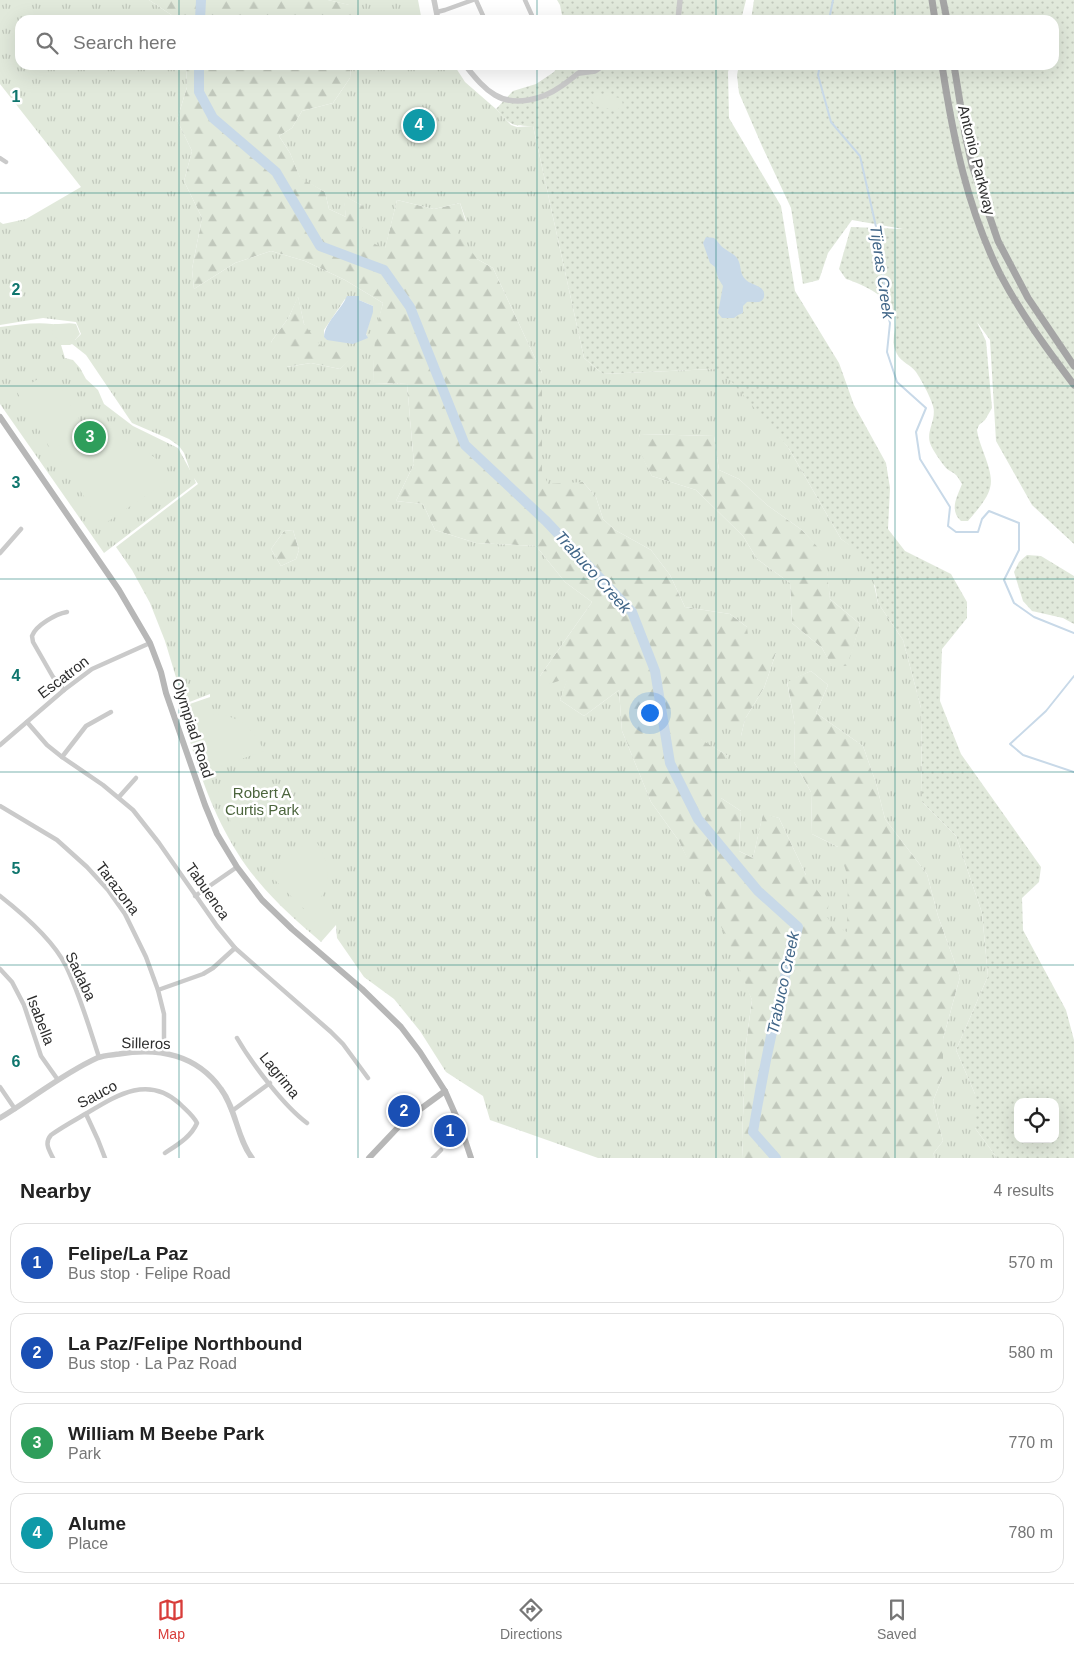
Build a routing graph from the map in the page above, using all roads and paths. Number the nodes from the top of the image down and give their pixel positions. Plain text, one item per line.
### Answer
1 (434, 0) edge
2 (475, 0) edge
3 (525, 0) edge
4 (680, 0) edge
5 (932, 0) edge
6 (944, 0) edge
7 (437, 15) edge
8 (441, 15) edge
9 (482, 15) edge
10 (532, 15) edge
11 (678, 15) edge
12 (934, 15) edge
13 (946, 15) edge
14 (470, 70) edge
15 (582, 70) edge
16 (598, 70) edge
17 (943, 70) edge
18 (955, 70) edge
19 (580, 73) junction
20 (0, 158) edge
21 (6, 162) dead end
22 (1074, 366) edge
23 (1074, 385) edge
24 (0, 417) edge
25 (21, 528) dead end
26 (0, 553) edge
27 (67, 612) dead end
28 (150, 643) junction
29 (64, 690) junction
30 (111, 712) dead end
31 (27, 722) junction
32 (0, 745) edge
33 (62, 757) junction
34 (136, 778) dead end
35 (119, 797) junction
36 (0, 806) edge
37 (237, 867) junction
38 (0, 896) edge
39 (195, 896) junction
40 (234, 948) junction
41 (0, 969) edge
42 (158, 990) junction
43 (236, 1038) dead end
44 (164, 1053) junction
45 (99, 1057) junction
46 (368, 1078) dead end
47 (58, 1080) junction
48 (270, 1084) junction
49 (0, 1087) edge
50 (445, 1091) junction
51 (15, 1109) junction
52 (232, 1111) junction
53 (86, 1114) junction
54 (0, 1118) edge
55 (307, 1124) dead end
56 (441, 1150) dead end
57 (165, 1153) dead end
58 (53, 1158) edge
59 (105, 1158) edge
60 (252, 1158) edge
61 (369, 1158) edge
62 (433, 1158) edge
63 (471, 1158) edge

1 - 7 street
2 - 8 street
2 - 9 street
3 - 10 street
4 - 11 street
5 - 12 main road
6 - 13 main road
14 - 19 street
15 - 19 street
16 - 19 street
17 - 23 main road, Antonio Parkway
18 - 22 main road, Antonio Parkway
20 - 21 street
24 - 28 main road, Olympiad Road
25 - 26 street
27 - 29 street
28 - 29 street, Escatron
28 - 37 main road, Olympiad Road
29 - 31 street, Escatron
30 - 33 street
31 - 32 street, Escatron
31 - 33 street, Tabuenca
33 - 35 street, Tabuenca
34 - 35 street
35 - 39 street, Tabuenca
36 - 42 street, Tarazona
37 - 39 street
37 - 50 main road, Olympiad Road
38 - 45 street, Sadaba
39 - 40 street, Tabuenca
40 - 42 street
40 - 46 street, Tabuenca
41 - 47 street, Isabella
42 - 44 street, Tarazona
43 - 48 street, Lagrima
44 - 45 street, Silleros
44 - 52 street, Silleros
45 - 47 street, Silleros
47 - 51 street, Silleros
48 - 52 street
48 - 55 street, Lagrima
49 - 51 street
50 - 61 main road
50 - 63 main road, Olympiad Road
51 - 54 street, Silleros
52 - 60 street, Silleros
53 - 57 street, Sauco
53 - 58 street, Sauco
53 - 59 street
56 - 62 street

